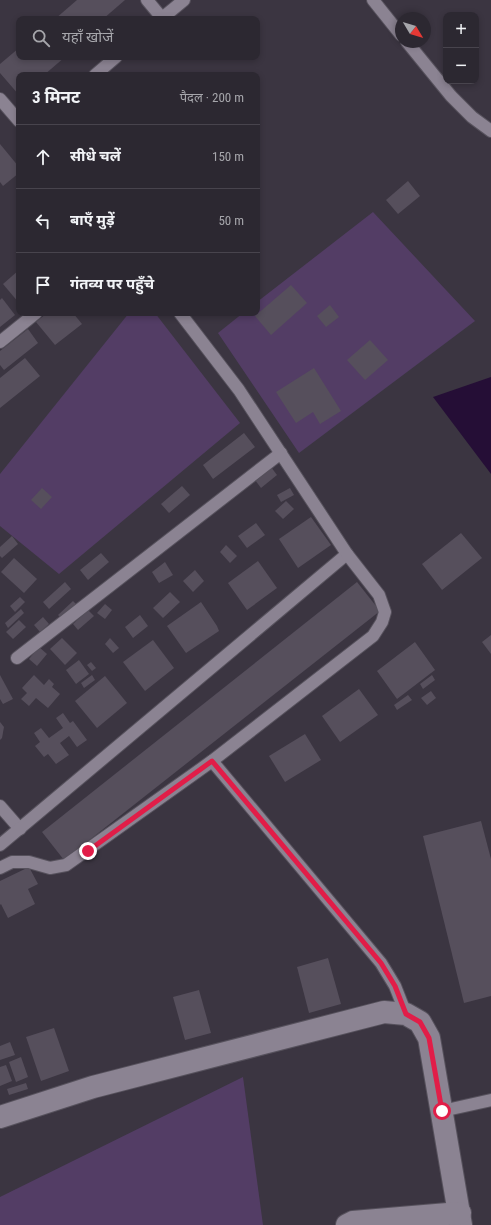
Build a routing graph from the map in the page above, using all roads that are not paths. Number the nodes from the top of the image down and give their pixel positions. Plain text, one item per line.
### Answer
1 (147, 0) edge
2 (184, 0) edge
3 (373, 0) edge
4 (159, 16) edge
5 (165, 16) edge
6 (395, 28) edge
7 (412, 48) edge
8 (112, 60) edge
9 (98, 72) edge
10 (0, 99) edge
11 (16, 118) edge
12 (491, 132) edge
13 (32, 316) edge
14 (182, 316) edge
15 (0, 342) edge
16 (281, 453) junction
17 (347, 554) junction
18 (17, 658) dead end
19 (212, 761) junction
20 (0, 806) edge
21 (20, 829) junction
22 (0, 845) edge
23 (0, 868) edge
24 (406, 1014) junction
25 (491, 1100) edge
26 (442, 1111) junction
27 (0, 1117) edge
28 (460, 1219) edge
29 (347, 1225) edge

1 - 4 lane
2 - 5 lane
3 - 6 lane
7 - 12 lane
8 - 9 lane
10 - 11 lane
13 - 15 lane
14 - 16 lane
16 - 17 lane
16 - 18 lane
17 - 19 lane
17 - 21 lane
19 - 23 lane
19 - 24 lane
20 - 21 lane
21 - 22 lane
24 - 26 street
24 - 27 street
25 - 26 lane
26 - 28 street
28 - 29 street

